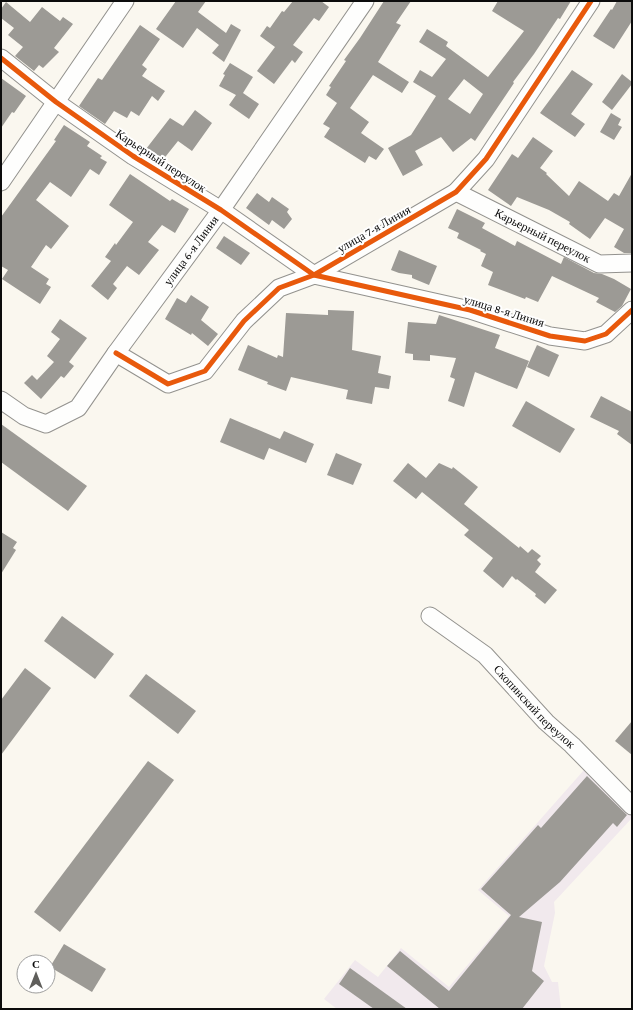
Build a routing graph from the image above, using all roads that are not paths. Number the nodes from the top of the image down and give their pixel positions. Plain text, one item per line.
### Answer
1 (125, 1) edge
2 (366, 1) edge
3 (591, 1) edge
4 (1, 58) edge
5 (56, 102) junction
6 (1, 182) edge
7 (456, 192) junction
8 (221, 210) junction
9 (632, 263) edge
10 (314, 275) junction
11 (632, 310) edge
12 (116, 353) junction
13 (1, 400) edge
14 (430, 616) dead end
15 (632, 806) edge

1 - 5 street
2 - 8 street, улица 6-я Линия
3 - 7 street, улица 7-я Линия
4 - 5 street, Карьерный переулок
5 - 6 street
5 - 8 street, Карьерный переулок
7 - 9 street, Карьерный переулок
7 - 10 street, улица 7-я Линия
8 - 10 street, Карьерный переулок
8 - 12 street, улица 6-я Линия
10 - 11 street, улица 8-я Линия
10 - 12 street, улица 7-я Линия
12 - 13 street, улица 6-я Линия
14 - 15 street, Скопинский переулок

